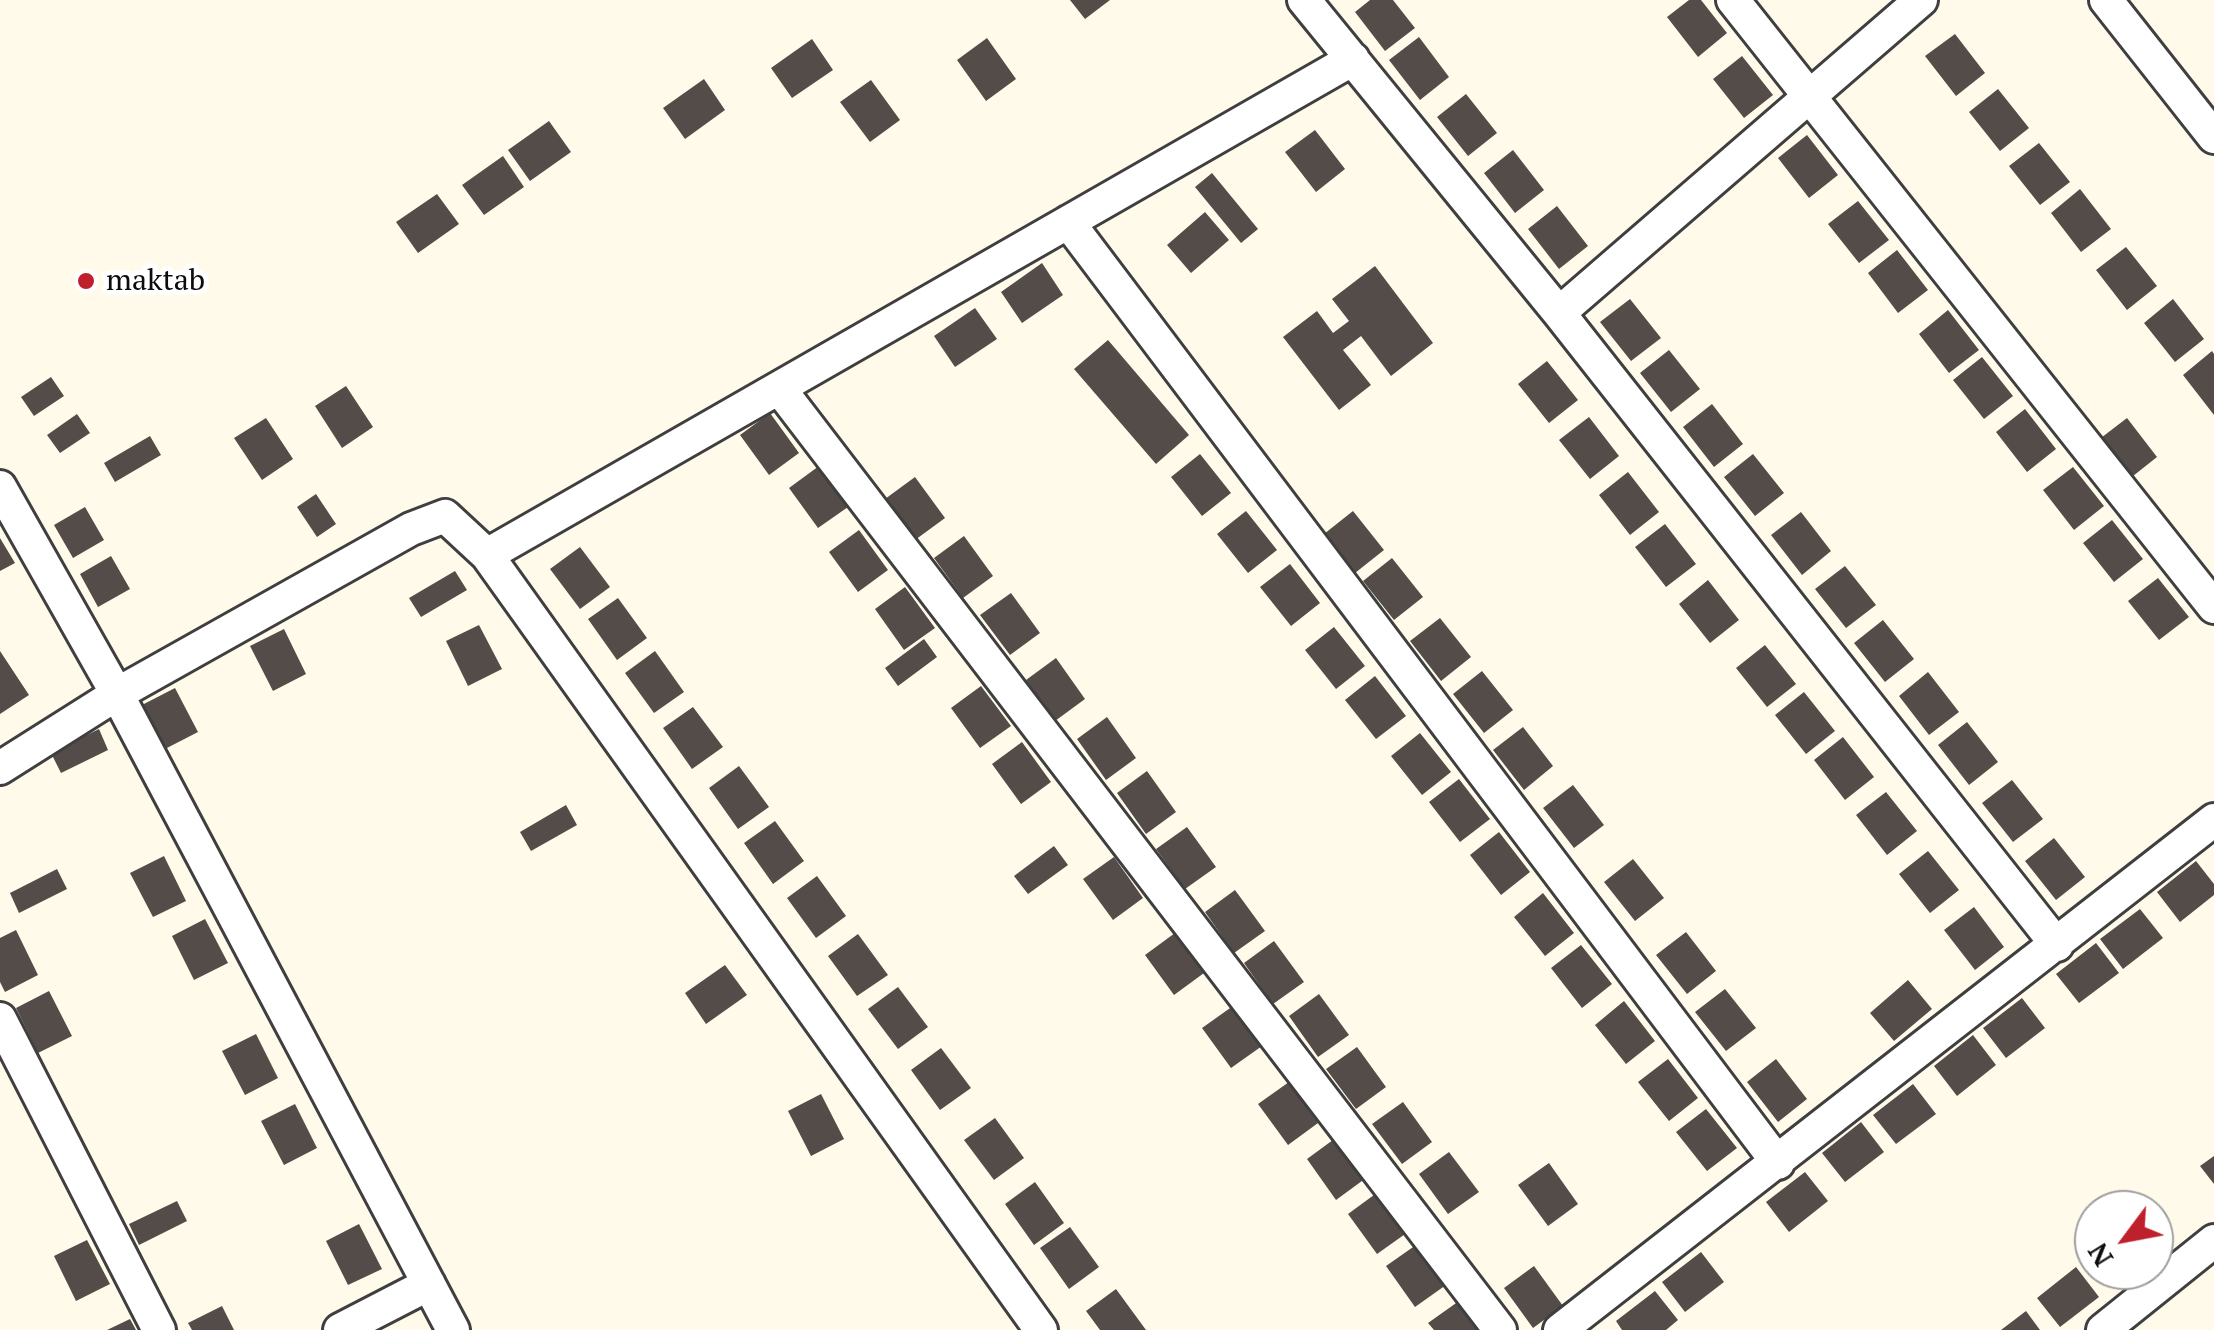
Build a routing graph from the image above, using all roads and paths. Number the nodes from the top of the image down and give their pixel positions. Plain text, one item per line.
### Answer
1 (1304, 0) edge
2 (1733, 0) edge
3 (1922, 0) edge
4 (2106, 0) edge
5 (1353, 59) junction
6 (1810, 96) junction
7 (2214, 137) edge
8 (1068, 222) junction
9 (1559, 314) junction
10 (780, 388) junction
11 (0, 487) edge
12 (487, 555) junction
13 (2214, 607) edge
14 (117, 694) junction
15 (0, 768) edge
16 (2214, 820) edge
17 (2056, 945) junction
18 (0, 1020) edge
19 (1778, 1163) junction
20 (2214, 1241) edge
21 (430, 1284) junction
22 (159, 1330) edge
23 (340, 1330) edge
24 (453, 1330) edge
25 (1040, 1330) edge
26 (1500, 1330) edge
27 (1560, 1330) edge
28 (2104, 1330) edge

1 - 5 street
2 - 6 street
3 - 6 street
4 - 7 street
5 - 8 street
5 - 9 street
6 - 9 street
6 - 13 street
8 - 10 street
8 - 19 street
9 - 17 street
10 - 12 street
10 - 26 street
11 - 14 street
12 - 14 street
12 - 25 street
14 - 15 street
14 - 21 street
16 - 17 street
17 - 19 street
18 - 22 street
19 - 27 street
20 - 28 street
21 - 23 street
21 - 24 street

